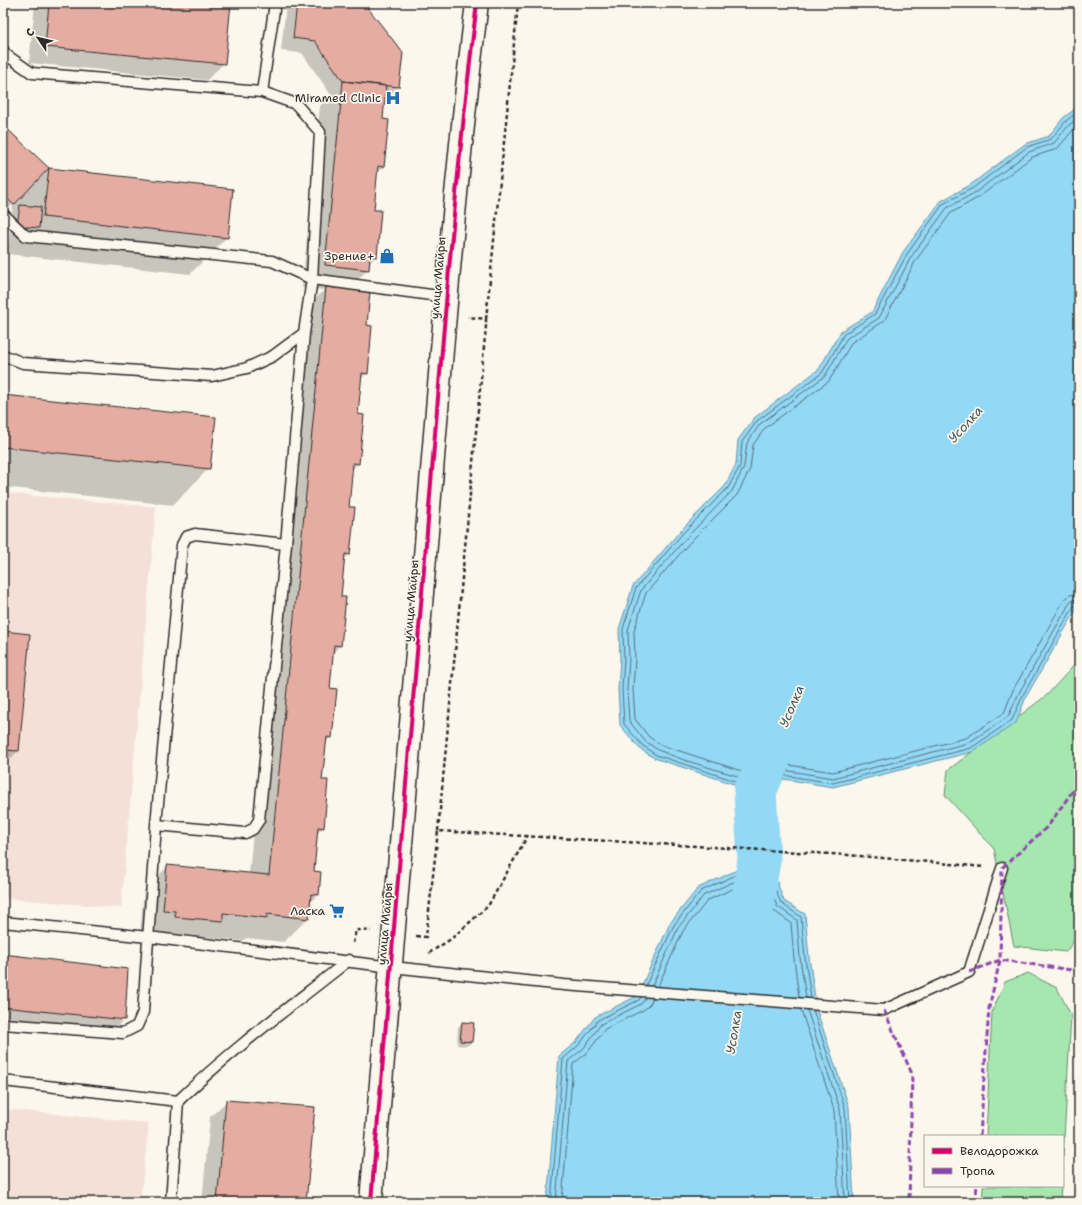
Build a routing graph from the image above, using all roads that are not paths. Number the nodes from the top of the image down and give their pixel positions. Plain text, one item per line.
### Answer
1 (275, 3) edge
2 (477, 3) edge
3 (3, 50) edge
4 (262, 92) junction
5 (3, 214) edge
6 (312, 279) junction
7 (445, 305) junction
8 (304, 333) junction
9 (3, 355) edge
10 (286, 544) junction
11 (156, 825) junction
12 (1002, 868) road end
13 (3, 922) edge
14 (148, 937) junction
15 (349, 960) junction
16 (392, 967) junction
17 (3, 1024) edge
18 (3, 1081) edge
19 (178, 1101) junction
20 (171, 1202) edge
21 (371, 1202) edge

1 - 4 lane
2 - 7 street, улица Майры
3 - 4 lane
4 - 6 lane
5 - 6 lane
6 - 7 lane
6 - 8 lane
7 - 16 street, улица Майры
8 - 9 lane
8 - 10 lane
10 - 11 lane
10 - 11 lane
11 - 14 lane
12 - 16 lane
13 - 14 lane
14 - 15 lane
14 - 17 lane
15 - 16 lane
15 - 19 lane
16 - 21 street, улица Майры
18 - 19 lane
19 - 20 lane

